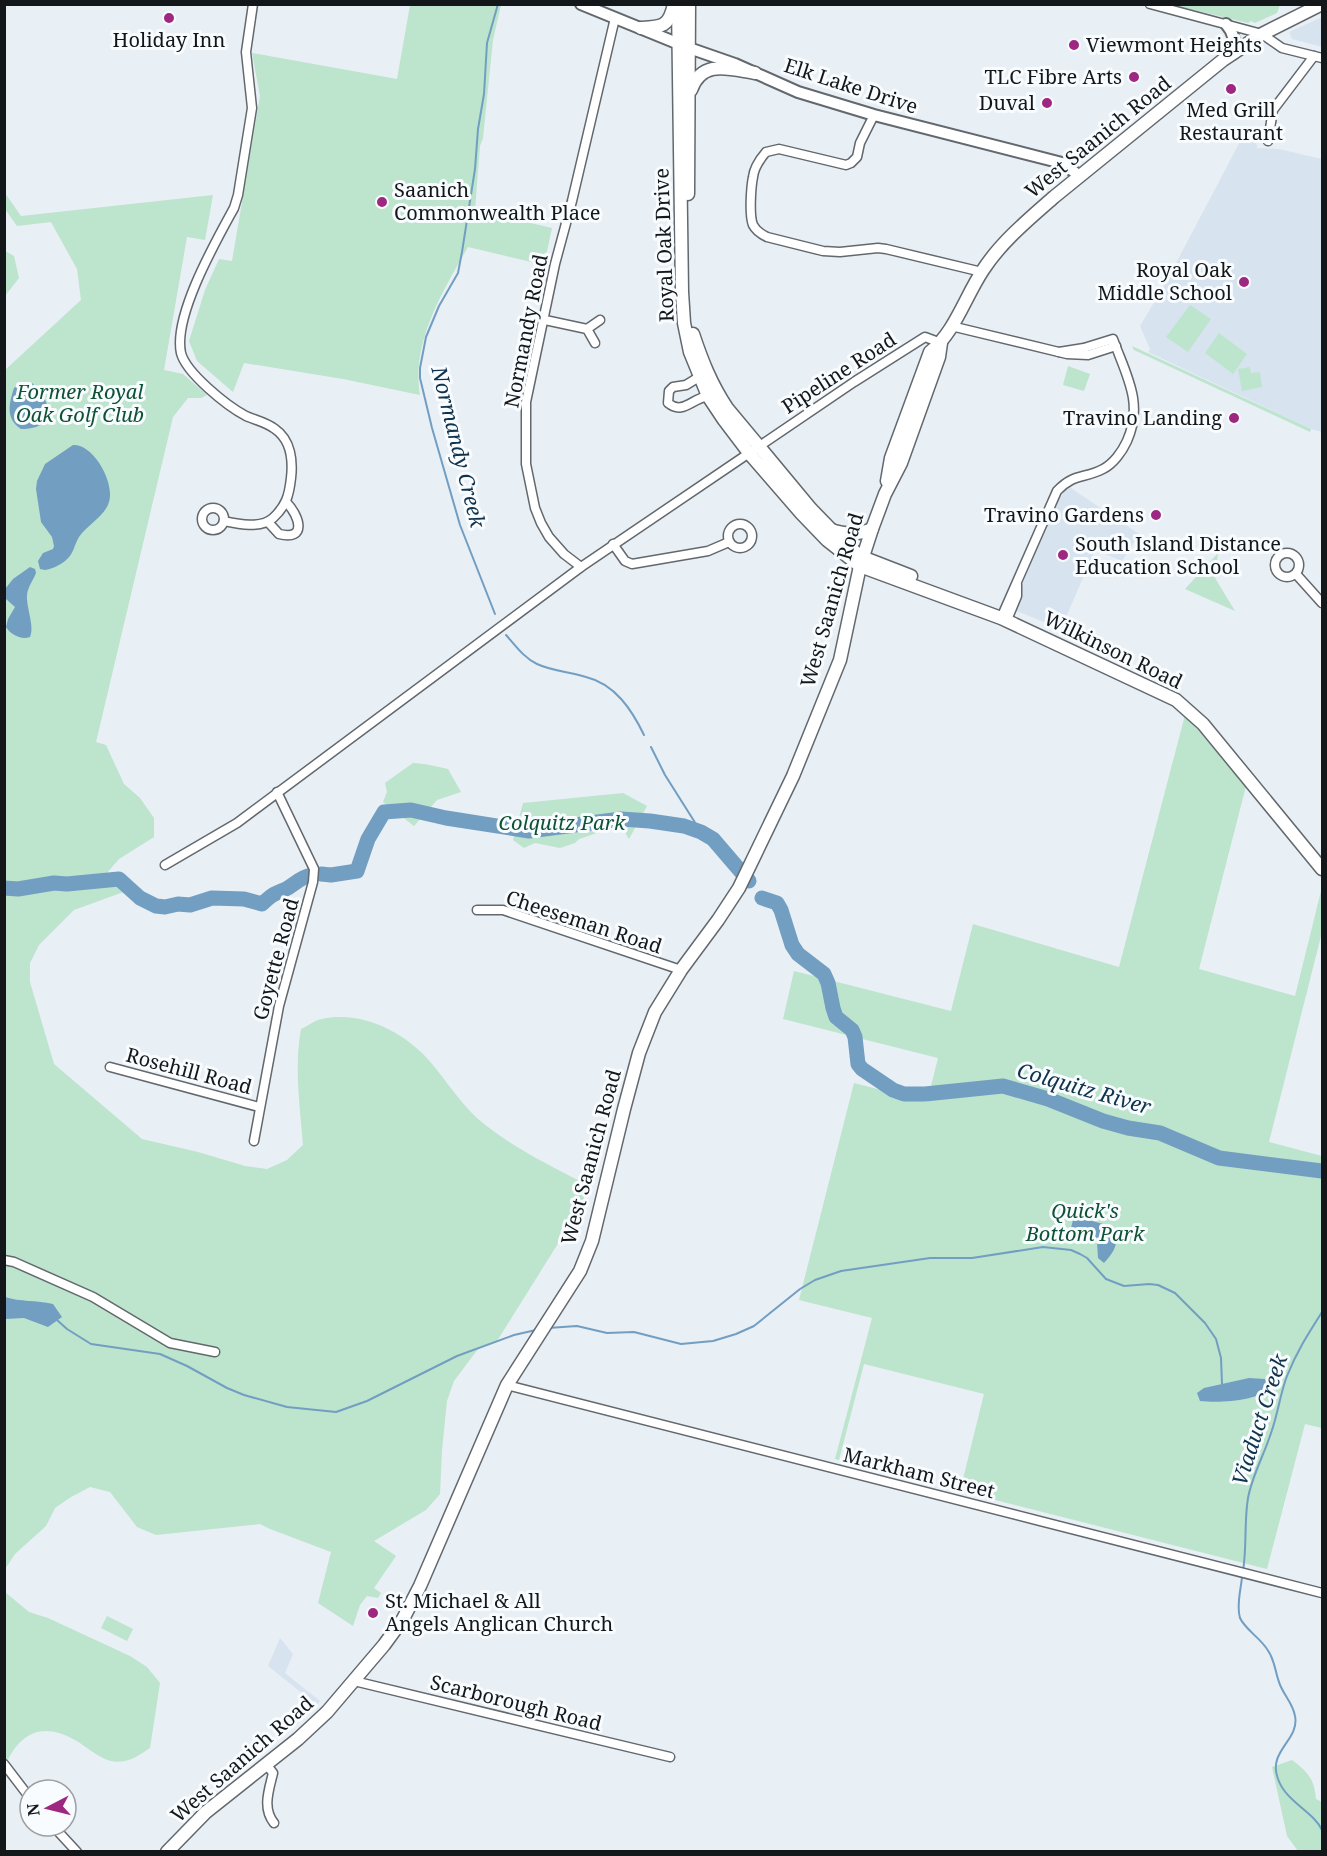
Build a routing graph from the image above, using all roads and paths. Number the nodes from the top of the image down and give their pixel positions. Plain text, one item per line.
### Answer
1 (253, 4) edge
2 (581, 4) edge
3 (676, 4) edge
4 (689, 4) edge
5 (1150, 4) edge
6 (1322, 4) edge
7 (615, 18) junction
8 (1226, 24) junction
9 (641, 28) junction
10 (1263, 34) junction
11 (684, 46) junction
12 (1233, 54) junction
13 (1318, 57) edge
14 (754, 73) junction
15 (690, 94) junction
16 (874, 115) junction
17 (1268, 141) dead end
18 (1080, 176) junction
19 (982, 272) junction
20 (545, 320) junction
21 (600, 320) dead end
22 (951, 326) junction
23 (587, 329) junction
24 (595, 343) dead end
25 (941, 343) junction
26 (699, 377) junction
27 (708, 396) junction
28 (754, 450) junction
29 (287, 503) junction
30 (224, 521) dead end
31 (268, 522) junction
32 (872, 529) junction
33 (830, 530) junction
34 (729, 542) dead end
35 (613, 544) junction
36 (861, 561) junction
37 (581, 567) junction
38 (1296, 574) dead end
39 (1323, 603) edge
40 (1000, 618) junction
41 (277, 792) junction
42 (165, 865) dead end
43 (1323, 869) edge
44 (477, 910) dead end
45 (681, 970) junction
46 (110, 1066) dead end
47 (259, 1107) junction
48 (254, 1141) dead end
49 (4, 1260) edge
50 (214, 1352) dead end
51 (507, 1385) junction
52 (1323, 1593) edge
53 (354, 1681) junction
54 (670, 1757) dead end
55 (4, 1764) edge
56 (266, 1764) junction
57 (18, 1782) edge
58 (274, 1823) dead end
59 (65, 1838) edge
60 (77, 1851) edge
61 (167, 1851) edge

1 - 29 street
2 - 7 street, Elk Lake Drive
3 - 9 main road
3 - 11 main road, Royal Oak Drive
4 - 11 main road, Royal Oak Drive
5 - 8 street
6 - 10 main road, West Saanich Road
7 - 9 street, Elk Lake Drive
7 - 20 street, Normandy Road
8 - 10 street
8 - 12 street
9 - 11 street, Elk Lake Drive
10 - 12 main road, West Saanich Road
10 - 13 street
11 - 14 street, Elk Lake Drive
11 - 15 main road, Royal Oak Drive
11 - 26 main road, Royal Oak Drive
12 - 18 main road, West Saanich Road
13 - 17 street
14 - 15 main road
14 - 16 street, Elk Lake Drive
15 - 28 main road, Royal Oak Drive
16 - 18 street, Elk Lake Drive
16 - 19 street
18 - 19 main road, West Saanich Road
19 - 22 main road, West Saanich Road
20 - 23 street
20 - 37 street, Normandy Road
21 - 23 street
22 - 25 main road, West Saanich Road
22 - 40 street
23 - 24 street
25 - 28 street, Pipeline Road
25 - 32 main road, West Saanich Road
26 - 27 main road, Royal Oak Drive
26 - 27 street
27 - 28 main road, Royal Oak Drive
28 - 33 main road, Royal Oak Drive
28 - 35 street
28 - 36 main road, Royal Oak Drive
29 - 31 street
29 - 31 street
30 - 31 street
32 - 33 main road
32 - 36 main road, West Saanich Road
33 - 36 main road, Royal Oak Drive
34 - 35 street
35 - 37 street
36 - 40 main road, Wilkinson Road
36 - 45 main road, West Saanich Road
37 - 41 street
38 - 39 street
40 - 43 main road, Wilkinson Road
41 - 42 street
41 - 47 street, Goyette Road
44 - 45 street, Cheeseman Road
45 - 51 main road, West Saanich Road
46 - 47 street, Rosehill Road
47 - 48 street, Goyette Road
49 - 50 street
51 - 52 street, Markham Street
51 - 53 main road, West Saanich Road
53 - 54 street, Scarborough Road
53 - 56 main road, West Saanich Road
55 - 57 street
56 - 58 street
56 - 61 main road, West Saanich Road
59 - 60 street

